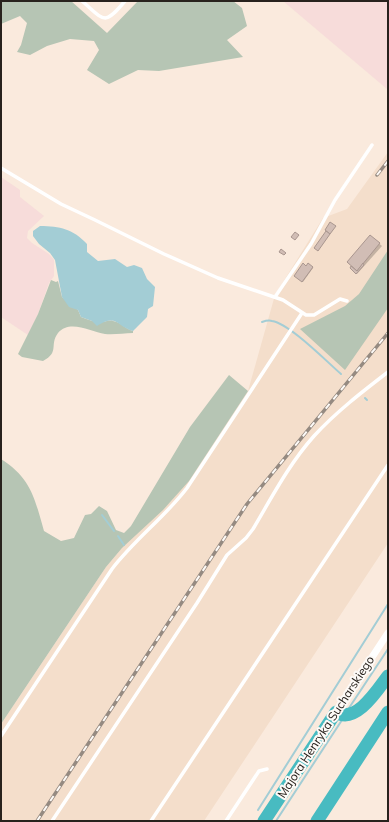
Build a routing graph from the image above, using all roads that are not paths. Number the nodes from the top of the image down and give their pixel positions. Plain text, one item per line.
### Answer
1 (82, 1) edge
2 (125, 1) edge
3 (372, 145) dead end
4 (1, 168) edge
5 (275, 297) junction
6 (347, 301) dead end
7 (302, 313) junction
8 (388, 372) edge
9 (388, 465) edge
10 (388, 633) edge
11 (388, 676) edge
12 (336, 712) junction
13 (388, 712) edge
14 (1, 736) edge
15 (268, 768) dead end
16 (52, 821) edge
17 (152, 821) edge
18 (226, 821) edge
19 (264, 821) edge
20 (317, 821) edge

1 - 2 lane
3 - 5 lane
4 - 5 lane
5 - 7 lane
6 - 7 lane
7 - 14 lane
8 - 16 lane
9 - 17 lane
10 - 12 street, Majora Henryka Sucharskiego
11 - 12 highway
12 - 19 highway, Majora Henryka Sucharskiego
13 - 20 highway
15 - 18 lane

